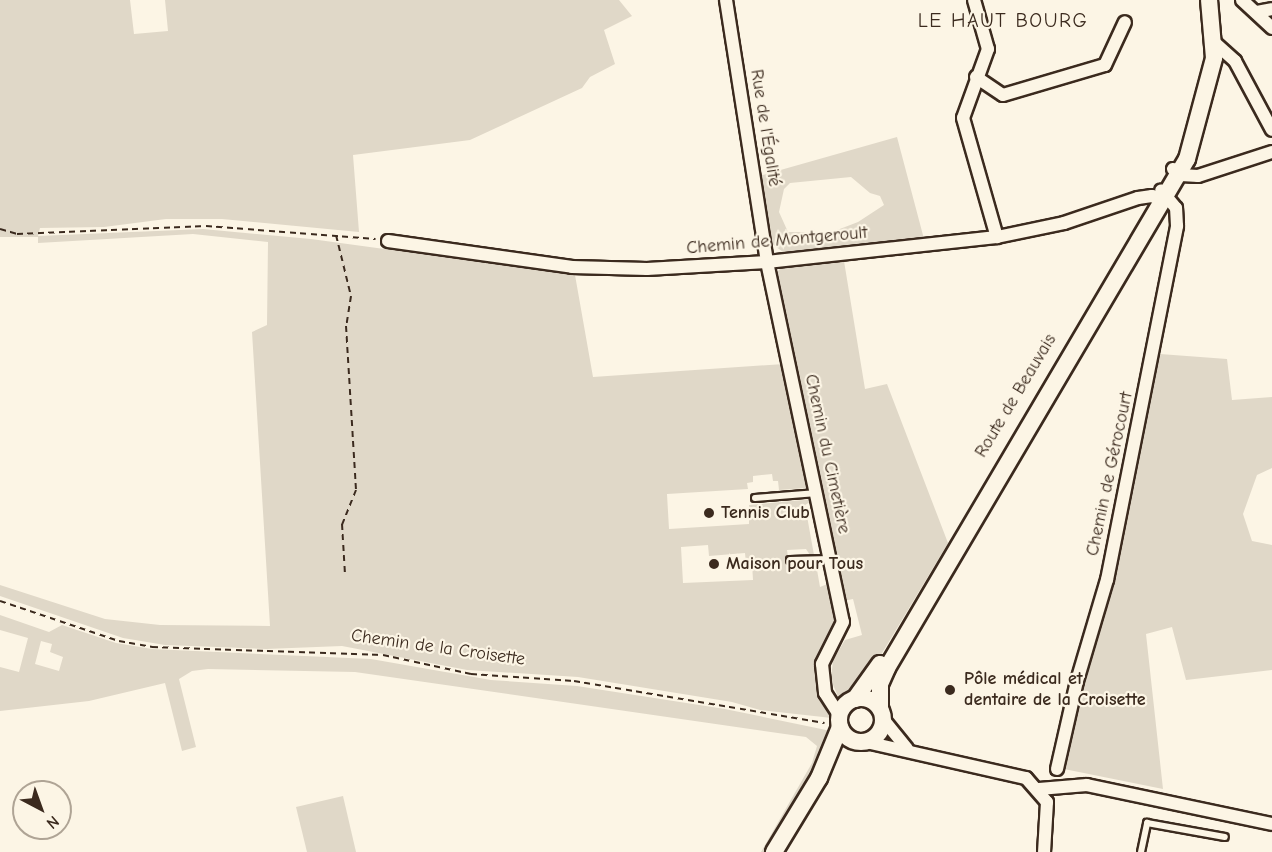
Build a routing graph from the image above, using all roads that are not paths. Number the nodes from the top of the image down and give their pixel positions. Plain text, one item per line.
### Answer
1 (726, 0) edge
2 (974, 0) edge
3 (1209, 0) edge
4 (1242, 0) edge
5 (1272, 9) edge
6 (1257, 12) junction
7 (1125, 22) dead end
8 (1272, 28) edge
9 (1215, 43) junction
10 (976, 77) junction
11 (1272, 130) edge
12 (1272, 152) edge
13 (1175, 171) junction
14 (1161, 195) junction
15 (997, 237) junction
16 (388, 241) road end
17 (768, 262) junction
18 (818, 493) junction
19 (755, 498) dead end
20 (831, 559) junction
21 (790, 560) dead end
22 (855, 699) junction
23 (881, 713) junction
24 (840, 722) junction
25 (864, 742) junction
26 (907, 749) junction
27 (1057, 769) dead end
28 (819, 778) junction
29 (1039, 789) junction
30 (1272, 824) edge
31 (1225, 837) dead end
32 (774, 852) edge
33 (1044, 852) edge
34 (1141, 852) edge

1 - 17 street, Rue de l'Égalité
2 - 10 street
3 - 9 main road, Route de Beauvais
4 - 6 street
5 - 6 street
6 - 8 street
7 - 10 street
9 - 11 street
9 - 13 main road, Route de Beauvais
10 - 15 street
12 - 13 street
13 - 14 main road, Route de Beauvais
14 - 15 street, Chemin de Montgeroult
14 - 22 main road, Route de Beauvais
14 - 23 main road, Route de Beauvais
14 - 27 street, Chemin de Gérocourt
15 - 17 street, Chemin de Montgeroult
16 - 17 street, Chemin de Montgeroult
17 - 18 street, Chemin du Cimetière
18 - 19 lane
18 - 20 street, Chemin du Cimetière
20 - 21 lane
20 - 24 street, Chemin du Cimetière
22 - 23 main road
22 - 24 main road
23 - 25 main road
23 - 26 street
24 - 25 main road
24 - 28 main road
25 - 26 street
25 - 28 main road
26 - 29 street
28 - 32 main road
29 - 30 street
29 - 33 street
31 - 34 lane

